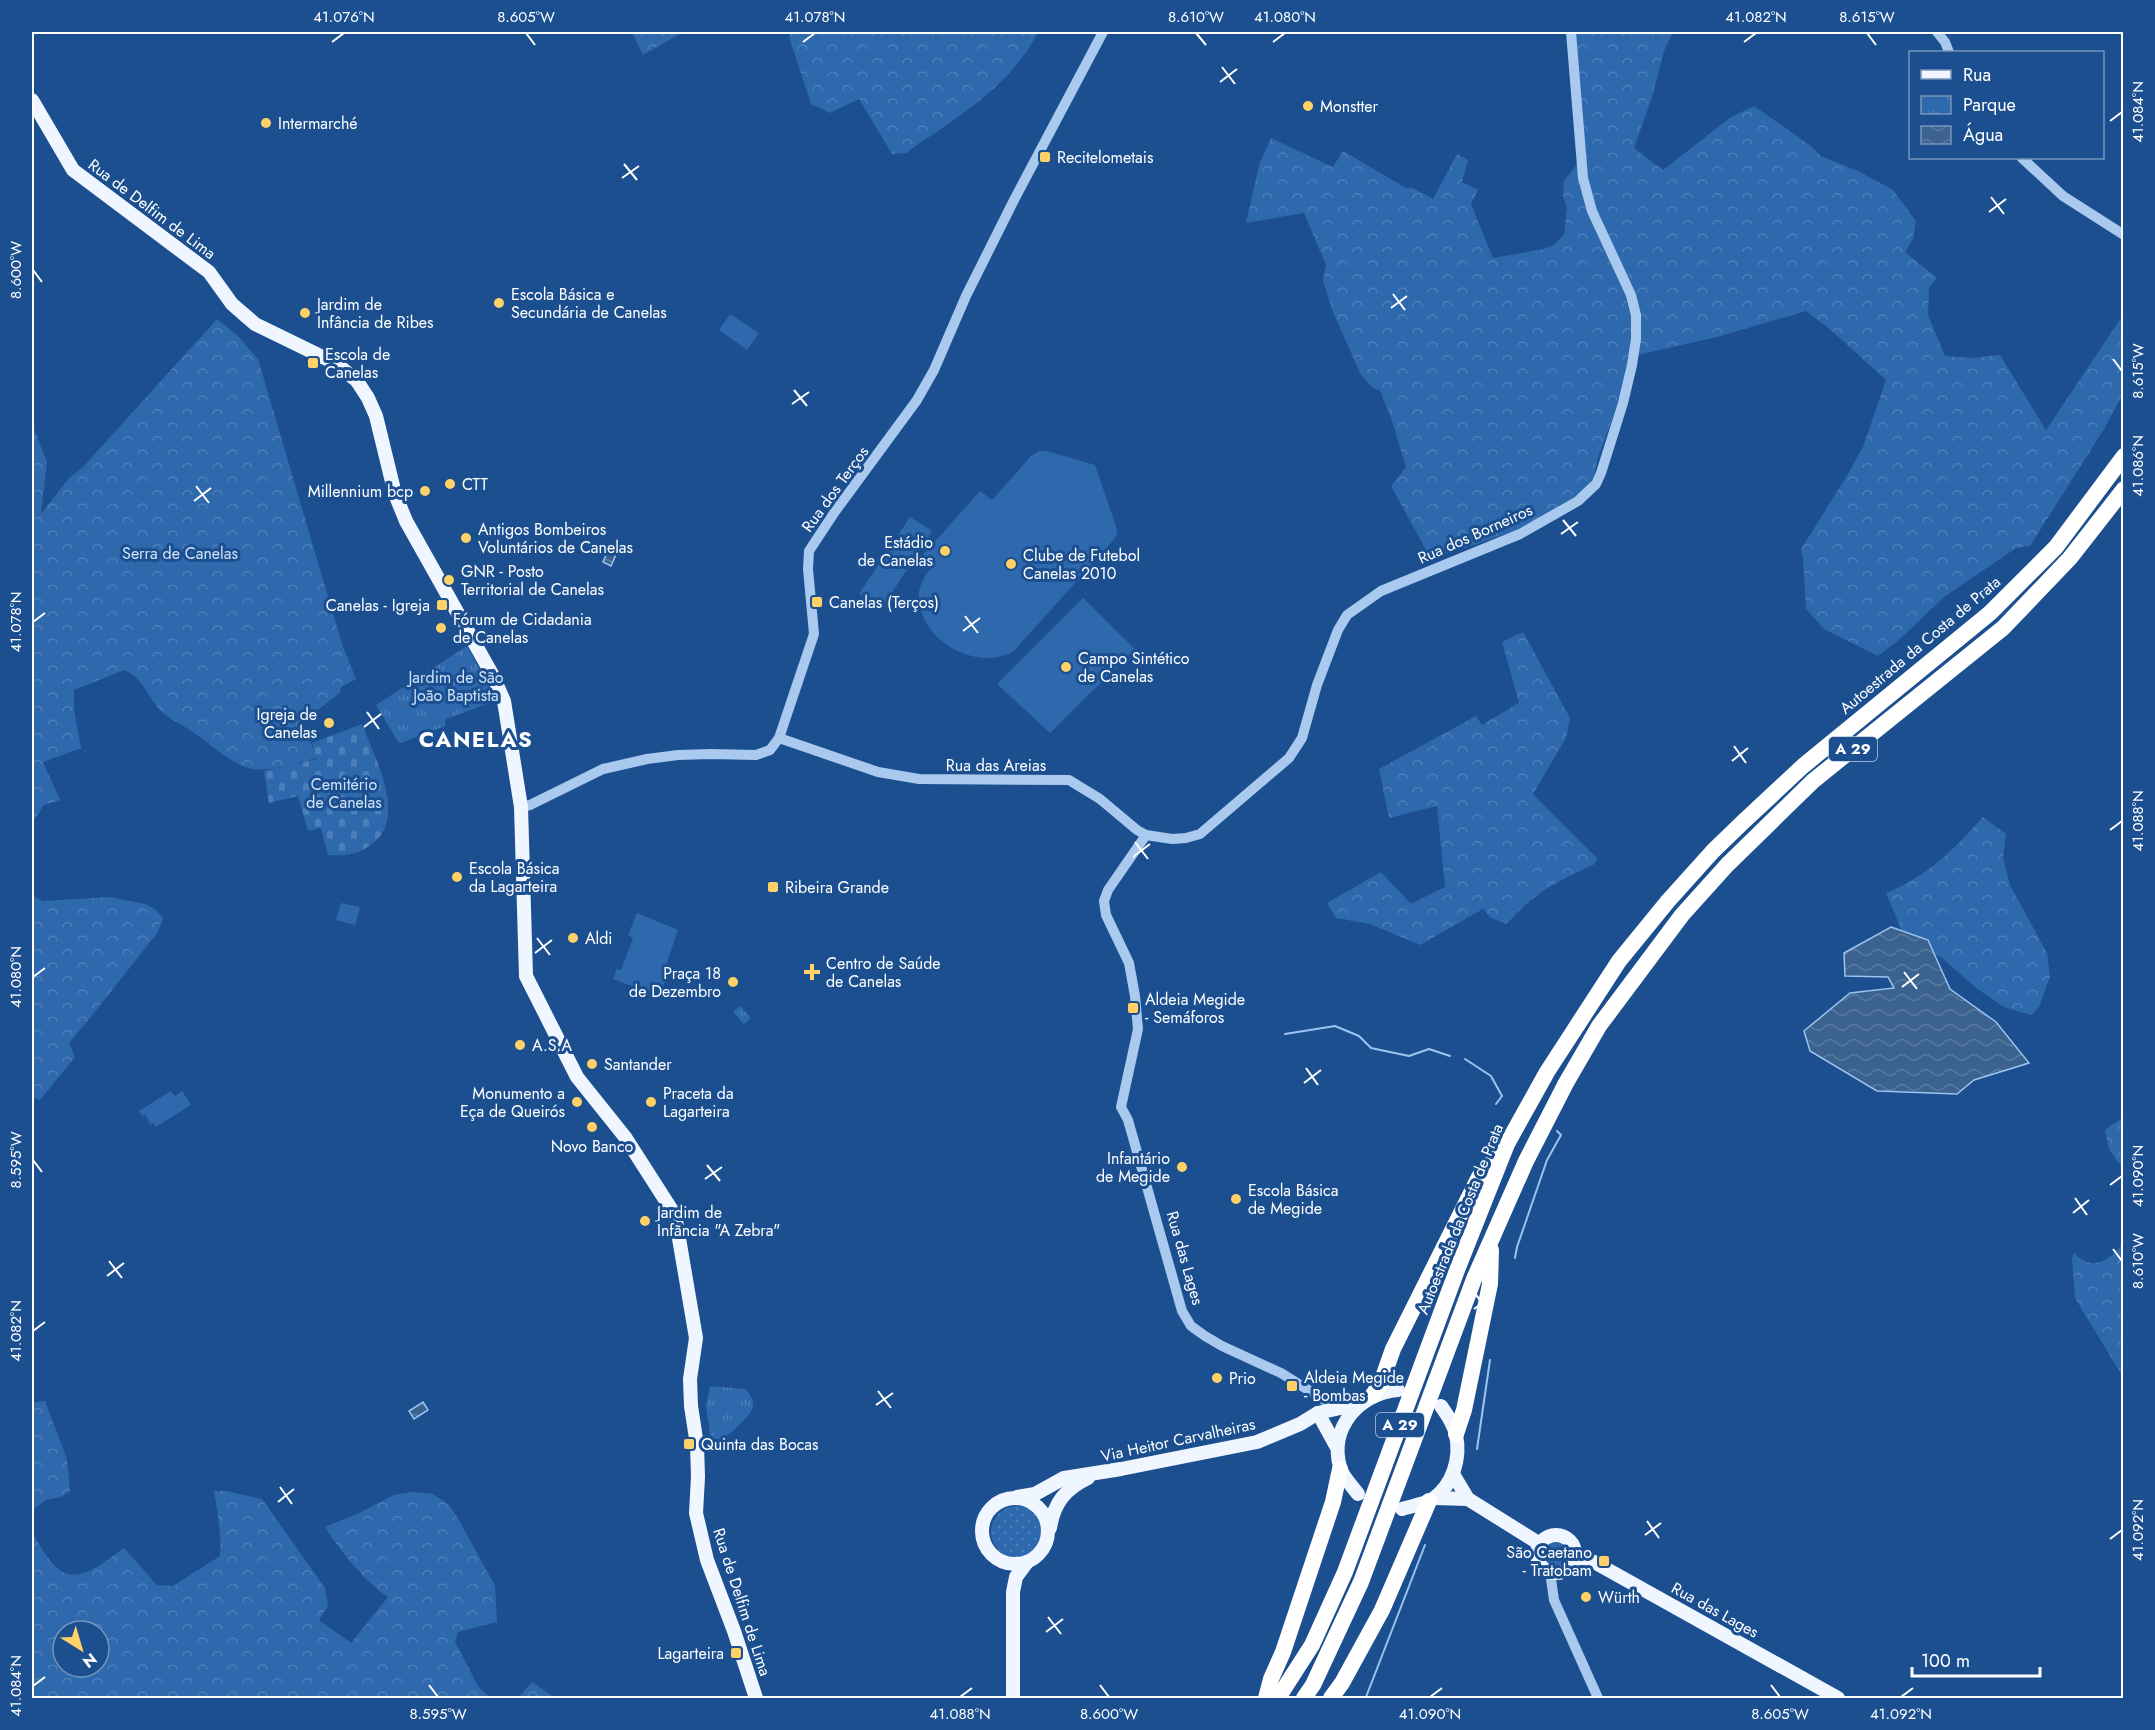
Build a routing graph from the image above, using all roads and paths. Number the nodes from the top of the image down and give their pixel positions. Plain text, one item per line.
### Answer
1 (1103, 32) edge
2 (1571, 32) edge
3 (1937, 32) edge
4 (1949, 51) edge
5 (32, 100) edge
6 (2023, 159) edge
7 (2124, 235) edge
8 (2124, 456) edge
9 (2124, 489) edge
10 (779, 738) junction
11 (521, 807) junction
12 (1200, 834) joint
13 (1146, 835) junction
14 (1507, 1144) junction
15 (1491, 1244) junction
16 (1307, 1389) junction
17 (1398, 1390) dead end
18 (1365, 1400) junction
19 (1440, 1406) dead end
20 (1336, 1408) junction
21 (1318, 1413) junction
22 (1300, 1424) junction
23 (1328, 1431) junction
24 (1456, 1434) junction
25 (1336, 1446) junction
26 (1340, 1469) junction
27 (1096, 1474) junction
28 (1453, 1474) junction
29 (1358, 1494) dead end
30 (1017, 1497) junction
31 (1432, 1499) junction
32 (1468, 1499) junction
33 (1402, 1509) dead end
34 (1049, 1533) junction
35 (1540, 1544) junction
36 (994, 1557) junction
37 (1574, 1559) junction
38 (1027, 1562) junction
39 (1550, 1572) junction
40 (1013, 1592) junction
41 (756, 1698) edge
42 (1012, 1698) edge
43 (1266, 1698) edge
44 (1278, 1698) edge
45 (1304, 1698) edge
46 (1331, 1698) edge
47 (1598, 1698) edge
48 (1838, 1698) edge

1 - 10 street, Rua dos Terços
2 - 12 street, Rua dos Borneiros
3 - 4 street
5 - 11 main road, Rua de Delfim de Lima
6 - 7 street
8 - 14 highway, Autoestrada da Costa de Prata / A 29
9 - 15 highway, A 29
10 - 11 street
10 - 13 street, Rua das Areias
11 - 41 main road, Rua de Delfim de Lima
12 - 13 street, Rua das Areias
13 - 16 street, Rua das Lages
14 - 18 highway
14 - 44 highway, Autoestrada da Costa de Prata / A 29
15 - 24 highway
15 - 45 highway, A 29
16 - 20 street, Rua das Lages
16 - 21 street
17 - 18 main road
18 - 20 main road
18 - 25 main road
19 - 24 main road
20 - 21 main road
21 - 22 main road, Via Heitor Carvalheiras
21 - 23 main road
22 - 23 main road
22 - 27 main road, Via Heitor Carvalheiras
23 - 25 main road
24 - 28 main road
25 - 26 main road
26 - 29 main road
26 - 43 highway
27 - 30 main road, Via Heitor Carvalheiras
27 - 34 main road, Via Heitor Carvalheiras
28 - 31 main road
28 - 32 main road
30 - 34 main road
30 - 36 main road, Via Heitor Carvalheiras
31 - 32 main road
31 - 33 main road
31 - 46 highway
32 - 35 main road
34 - 38 main road, Via Heitor Carvalheiras
35 - 37 main road
35 - 39 main road
36 - 38 main road
36 - 40 main road, Via Heitor Carvalheiras
37 - 39 main road
37 - 48 main road, Rua das Lages
38 - 40 main road, Via Heitor Carvalheiras
39 - 47 street
40 - 42 main road, Via Heitor Carvalheiras

